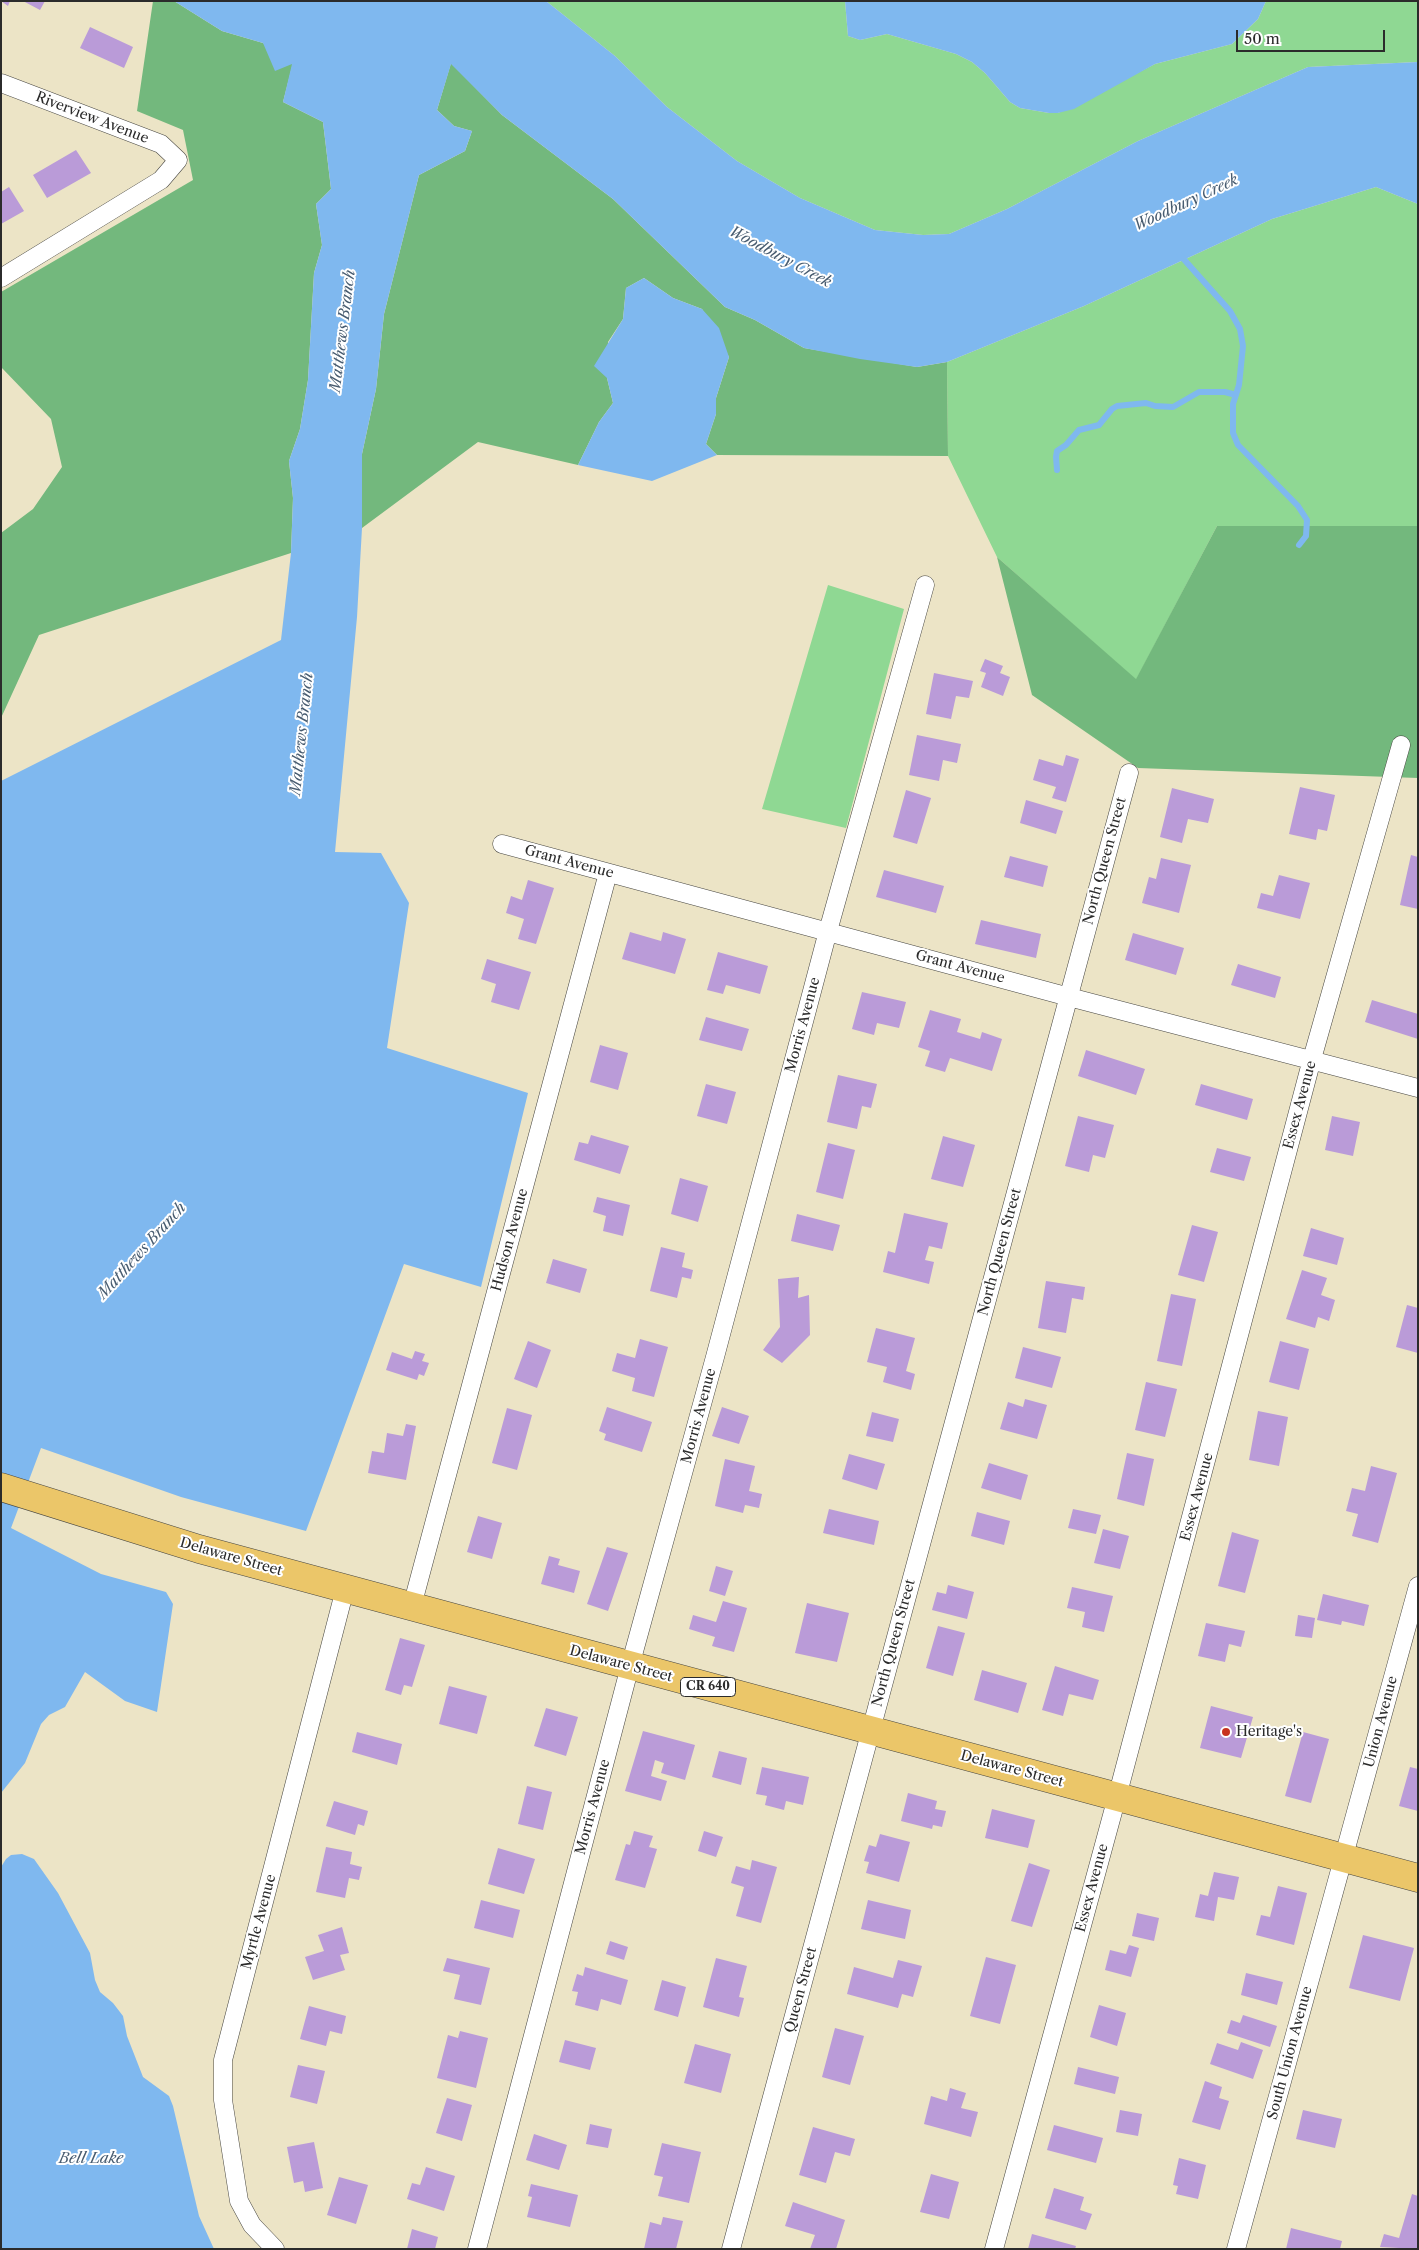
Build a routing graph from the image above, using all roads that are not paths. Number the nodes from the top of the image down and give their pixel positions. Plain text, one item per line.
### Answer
1 (1, 83) edge
2 (1, 278) edge
3 (925, 586) dead end
4 (1401, 745) dead end
5 (1128, 773) dead end
6 (502, 844) dead end
7 (608, 873) junction
8 (828, 931) junction
9 (1069, 998) junction
10 (1312, 1059) junction
11 (1418, 1088) edge
12 (1, 1487) edge
13 (1418, 1586) edge
14 (345, 1589) junction
15 (412, 1606) junction
16 (630, 1666) junction
17 (870, 1731) junction
18 (1117, 1797) junction
19 (1343, 1857) junction
20 (1418, 1878) edge
21 (275, 2249) edge
22 (477, 2249) edge
23 (731, 2249) edge
24 (994, 2249) edge
25 (1236, 2249) edge

1 - 2 street, Riverview Avenue
3 - 8 street, Morris Avenue
4 - 10 street, Essex Avenue
5 - 9 street, North Queen Street
6 - 7 street, Grant Avenue
7 - 8 street, Grant Avenue
7 - 15 street, Hudson Avenue
8 - 9 street, Grant Avenue
8 - 16 street, Morris Avenue
9 - 10 street, Grant Avenue
9 - 17 street, North Queen Street
10 - 11 street, Grant Avenue
10 - 18 street, Essex Avenue
12 - 14 main road, Delaware Street / CR 640
13 - 19 street, Union Avenue
14 - 15 main road, Delaware Street / CR 640
14 - 21 street, Myrtle Avenue
15 - 16 main road, Delaware Street / CR 640
16 - 17 main road, Delaware Street / CR 640
16 - 22 street, Morris Avenue
17 - 18 main road, Delaware Street / CR 640
17 - 23 street, Queen Street
18 - 19 main road, Delaware Street / CR 640
18 - 24 street, Essex Avenue
19 - 20 main road, Delaware Street / CR 640
19 - 25 street, South Union Avenue

